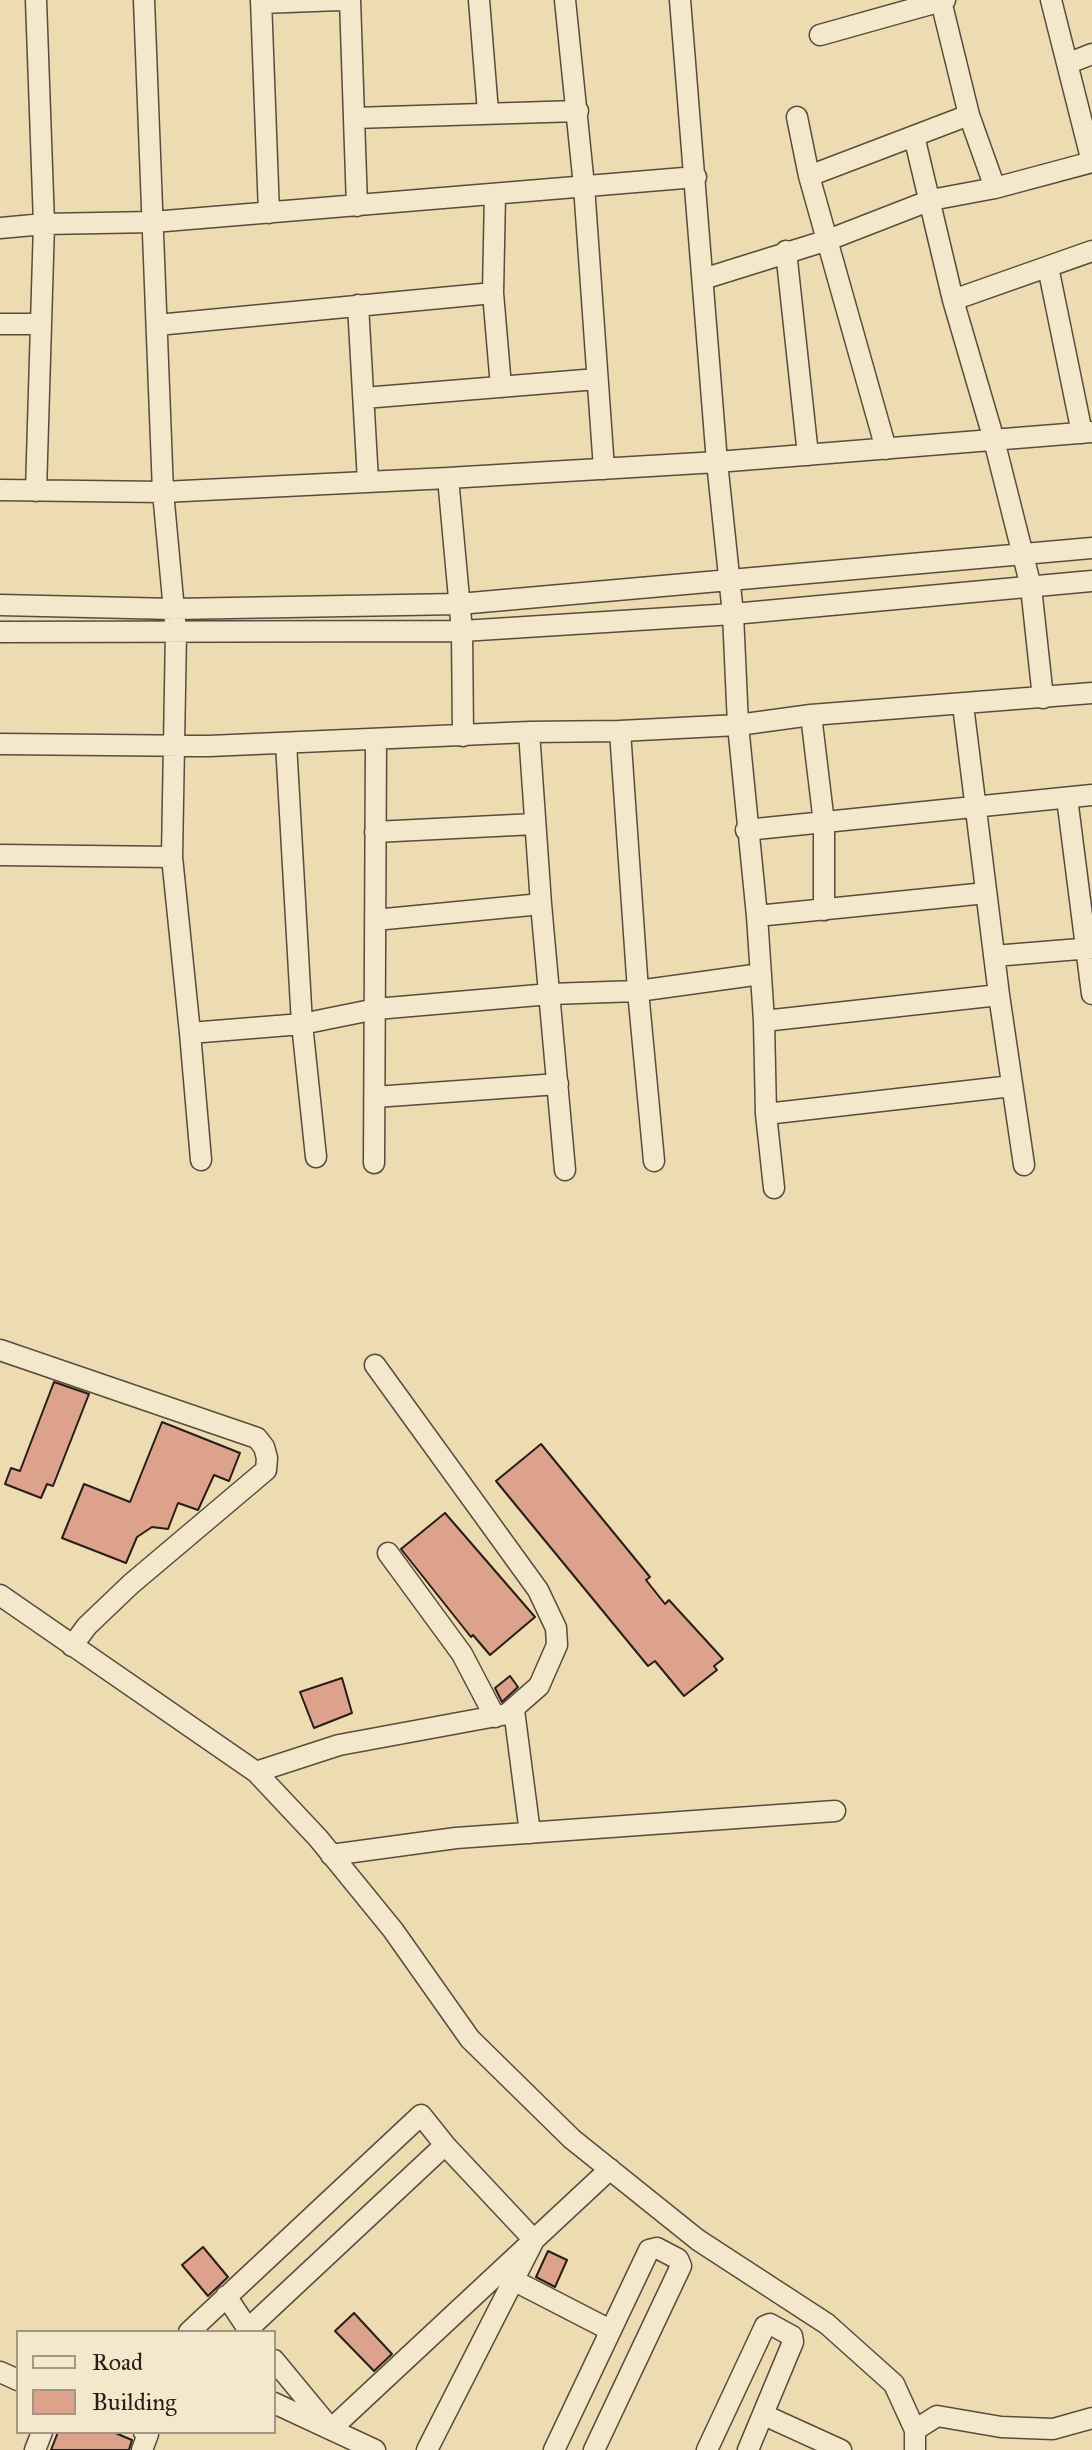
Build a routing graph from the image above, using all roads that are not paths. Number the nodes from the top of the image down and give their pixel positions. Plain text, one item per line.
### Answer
1 (36, 0) edge
2 (144, 0) edge
3 (340, 0) edge
4 (350, 0) edge
5 (479, 0) edge
6 (565, 0) edge
7 (680, 0) edge
8 (943, 0) edge
9 (1051, 0) edge
10 (261, 2) edge
11 (820, 35) dead end
12 (1092, 54) edge
13 (1069, 63) junction
14 (578, 111) junction
15 (488, 112) junction
16 (969, 115) junction
17 (797, 117) dead end
18 (354, 118) junction
19 (914, 136) junction
20 (809, 176) junction
21 (696, 177) junction
22 (584, 186) junction
23 (995, 188) junction
24 (495, 194) junction
25 (931, 200) junction
26 (357, 206) junction
27 (269, 213) junction
28 (153, 222) junction
29 (44, 224) junction
30 (0, 228) edge
31 (828, 240) junction
32 (786, 251) junction
33 (1092, 251) edge
34 (1048, 267) junction
35 (703, 279) junction
36 (493, 293) junction
37 (953, 300) junction
38 (358, 305) junction
39 (0, 324) edge
40 (41, 324) junction
41 (157, 325) junction
42 (597, 379) junction
43 (501, 387) junction
44 (364, 398) junction
45 (1087, 432) edge
46 (994, 440) junction
47 (886, 449) junction
48 (808, 455) junction
49 (717, 462) junction
50 (604, 469) junction
51 (448, 478) junction
52 (368, 481) junction
53 (0, 490) edge
54 (36, 491) junction
55 (163, 492) junction
56 (1092, 548) edge
57 (1023, 554) junction
58 (730, 581) junction
59 (1092, 581) edge
60 (1031, 587) junction
61 (459, 604) junction
62 (0, 605) edge
63 (174, 609) junction
64 (733, 614) junction
65 (462, 631) junction
66 (0, 632) edge
67 (176, 632) junction
68 (1092, 693) edge
69 (1043, 698) junction
70 (963, 705) junction
71 (811, 715) junction
72 (738, 725) junction
73 (620, 731) junction
74 (529, 732) junction
75 (463, 736) junction
76 (376, 740) junction
77 (286, 743) junction
78 (0, 744) edge
79 (173, 746) junction
80 (1092, 795) edge
81 (1067, 798) junction
82 (976, 808) junction
83 (824, 823) junction
84 (535, 824) junction
85 (746, 830) junction
86 (375, 832) junction
87 (0, 855) edge
88 (172, 857) junction
89 (986, 893) junction
90 (541, 904) junction
91 (824, 910) junction
92 (757, 916) junction
93 (375, 920) junction
94 (1089, 948) edge
95 (994, 956) junction
96 (761, 974) junction
97 (638, 991) junction
98 (550, 994) junction
99 (1092, 994) edge
100 (999, 995) junction
101 (376, 1009) junction
102 (764, 1021) junction
103 (302, 1024) junction
104 (190, 1033) junction
105 (558, 1084) junction
106 (1012, 1086) junction
107 (375, 1097) junction
108 (766, 1114) junction
109 (316, 1157) dead end
110 (201, 1160) dead end
111 (654, 1161) dead end
112 (374, 1163) dead end
113 (1024, 1165) dead end
114 (565, 1170) dead end
115 (774, 1188) dead end
116 (0, 1350) edge
117 (375, 1365) dead end
118 (388, 1553) dead end
119 (0, 1595) edge
120 (72, 1646) junction
121 (505, 1713) junction
122 (256, 1772) junction
123 (835, 1811) dead end
124 (530, 1833) junction
125 (331, 1855) junction
126 (445, 2145) junction
127 (610, 2169) junction
128 (534, 2240) junction
129 (513, 2280) junction
130 (226, 2296) junction
131 (191, 2330) edge
132 (249, 2330) edge
133 (610, 2330) junction
134 (276, 2362) edge
135 (276, 2404) edge
136 (764, 2415) junction
137 (1092, 2418) edge
138 (331, 2429) junction
139 (915, 2440) edge
140 (375, 2450) edge
141 (427, 2450) edge
142 (554, 2450) edge
143 (594, 2450) edge
144 (707, 2450) edge
145 (748, 2450) edge
146 (841, 2450) edge

1 - 29 street
2 - 28 street
3 - 10 street
4 - 18 street
5 - 15 street
6 - 14 street
7 - 21 street
8 - 11 street
8 - 16 street
9 - 13 street
10 - 27 street
12 - 13 street
13 - 23 street
14 - 15 street
14 - 22 street
15 - 18 street
16 - 19 street
16 - 23 street
17 - 20 street
18 - 26 street
19 - 20 street
19 - 25 street
20 - 31 street
21 - 22 street
21 - 35 street
22 - 24 street
22 - 42 street
23 - 25 street
24 - 26 street
24 - 36 street
25 - 31 street
25 - 37 street
26 - 27 street
27 - 28 street
28 - 29 street
28 - 41 street
29 - 30 street
29 - 40 street
31 - 32 street
31 - 47 street
32 - 35 street
32 - 48 street
33 - 34 street
34 - 37 street
34 - 45 street
35 - 49 street
36 - 38 street
36 - 43 street
37 - 46 street
38 - 41 street
38 - 44 street
39 - 40 street
40 - 54 street
41 - 55 street
42 - 43 street
42 - 50 street
43 - 44 street
44 - 52 street
45 - 46 street
46 - 47 street
46 - 57 street
47 - 48 street
48 - 49 street
49 - 50 street
49 - 58 street
50 - 51 street
51 - 52 street
51 - 61 street
52 - 55 street
53 - 54 street
54 - 55 street
55 - 63 street
56 - 57 street
57 - 58 street
57 - 60 street
58 - 61 street
58 - 64 street
59 - 60 street
60 - 64 street
60 - 69 street
61 - 63 street
61 - 65 street
62 - 63 street
63 - 67 street
64 - 65 street
64 - 72 street
65 - 67 street
65 - 75 street
66 - 67 street
67 - 79 street
68 - 69 street
69 - 70 street
70 - 71 street
70 - 82 street
71 - 72 street
71 - 83 street
72 - 73 street
72 - 85 street
73 - 74 street
73 - 97 street
74 - 75 street
74 - 84 street
75 - 76 street
76 - 77 street
76 - 86 street
77 - 79 street
77 - 103 street
78 - 79 street
79 - 88 street
80 - 81 street
81 - 82 street
81 - 94 street
82 - 83 street
82 - 89 street
83 - 85 street
83 - 91 street
84 - 86 street
84 - 90 street
85 - 92 street
86 - 93 street
87 - 88 street
88 - 104 street
89 - 91 street
89 - 95 street
90 - 93 street
90 - 98 street
91 - 92 street
92 - 96 street
93 - 101 street
94 - 95 street
94 - 99 street
95 - 100 street
96 - 97 street
96 - 102 street
97 - 98 street
97 - 111 street
98 - 101 street
98 - 105 street
100 - 102 street
100 - 106 street
101 - 103 street
101 - 107 street
102 - 108 street
103 - 104 street
103 - 109 street
104 - 110 street
105 - 107 street
105 - 114 street
106 - 108 street
106 - 113 street
107 - 112 street
108 - 115 street
116 - 120 street
117 - 121 street
118 - 121 street
119 - 120 street
120 - 122 street
121 - 122 street
121 - 124 street
122 - 125 street
123 - 124 street
124 - 125 street
125 - 127 street
126 - 128 street
126 - 130 street
126 - 132 street
127 - 128 street
127 - 139 street
128 - 129 street
128 - 138 street
129 - 133 street
129 - 141 street
130 - 131 street
130 - 132 street
133 - 142 street
133 - 143 street
134 - 138 street
135 - 138 street
136 - 144 street
136 - 145 street
136 - 146 street
137 - 139 street
138 - 140 street

